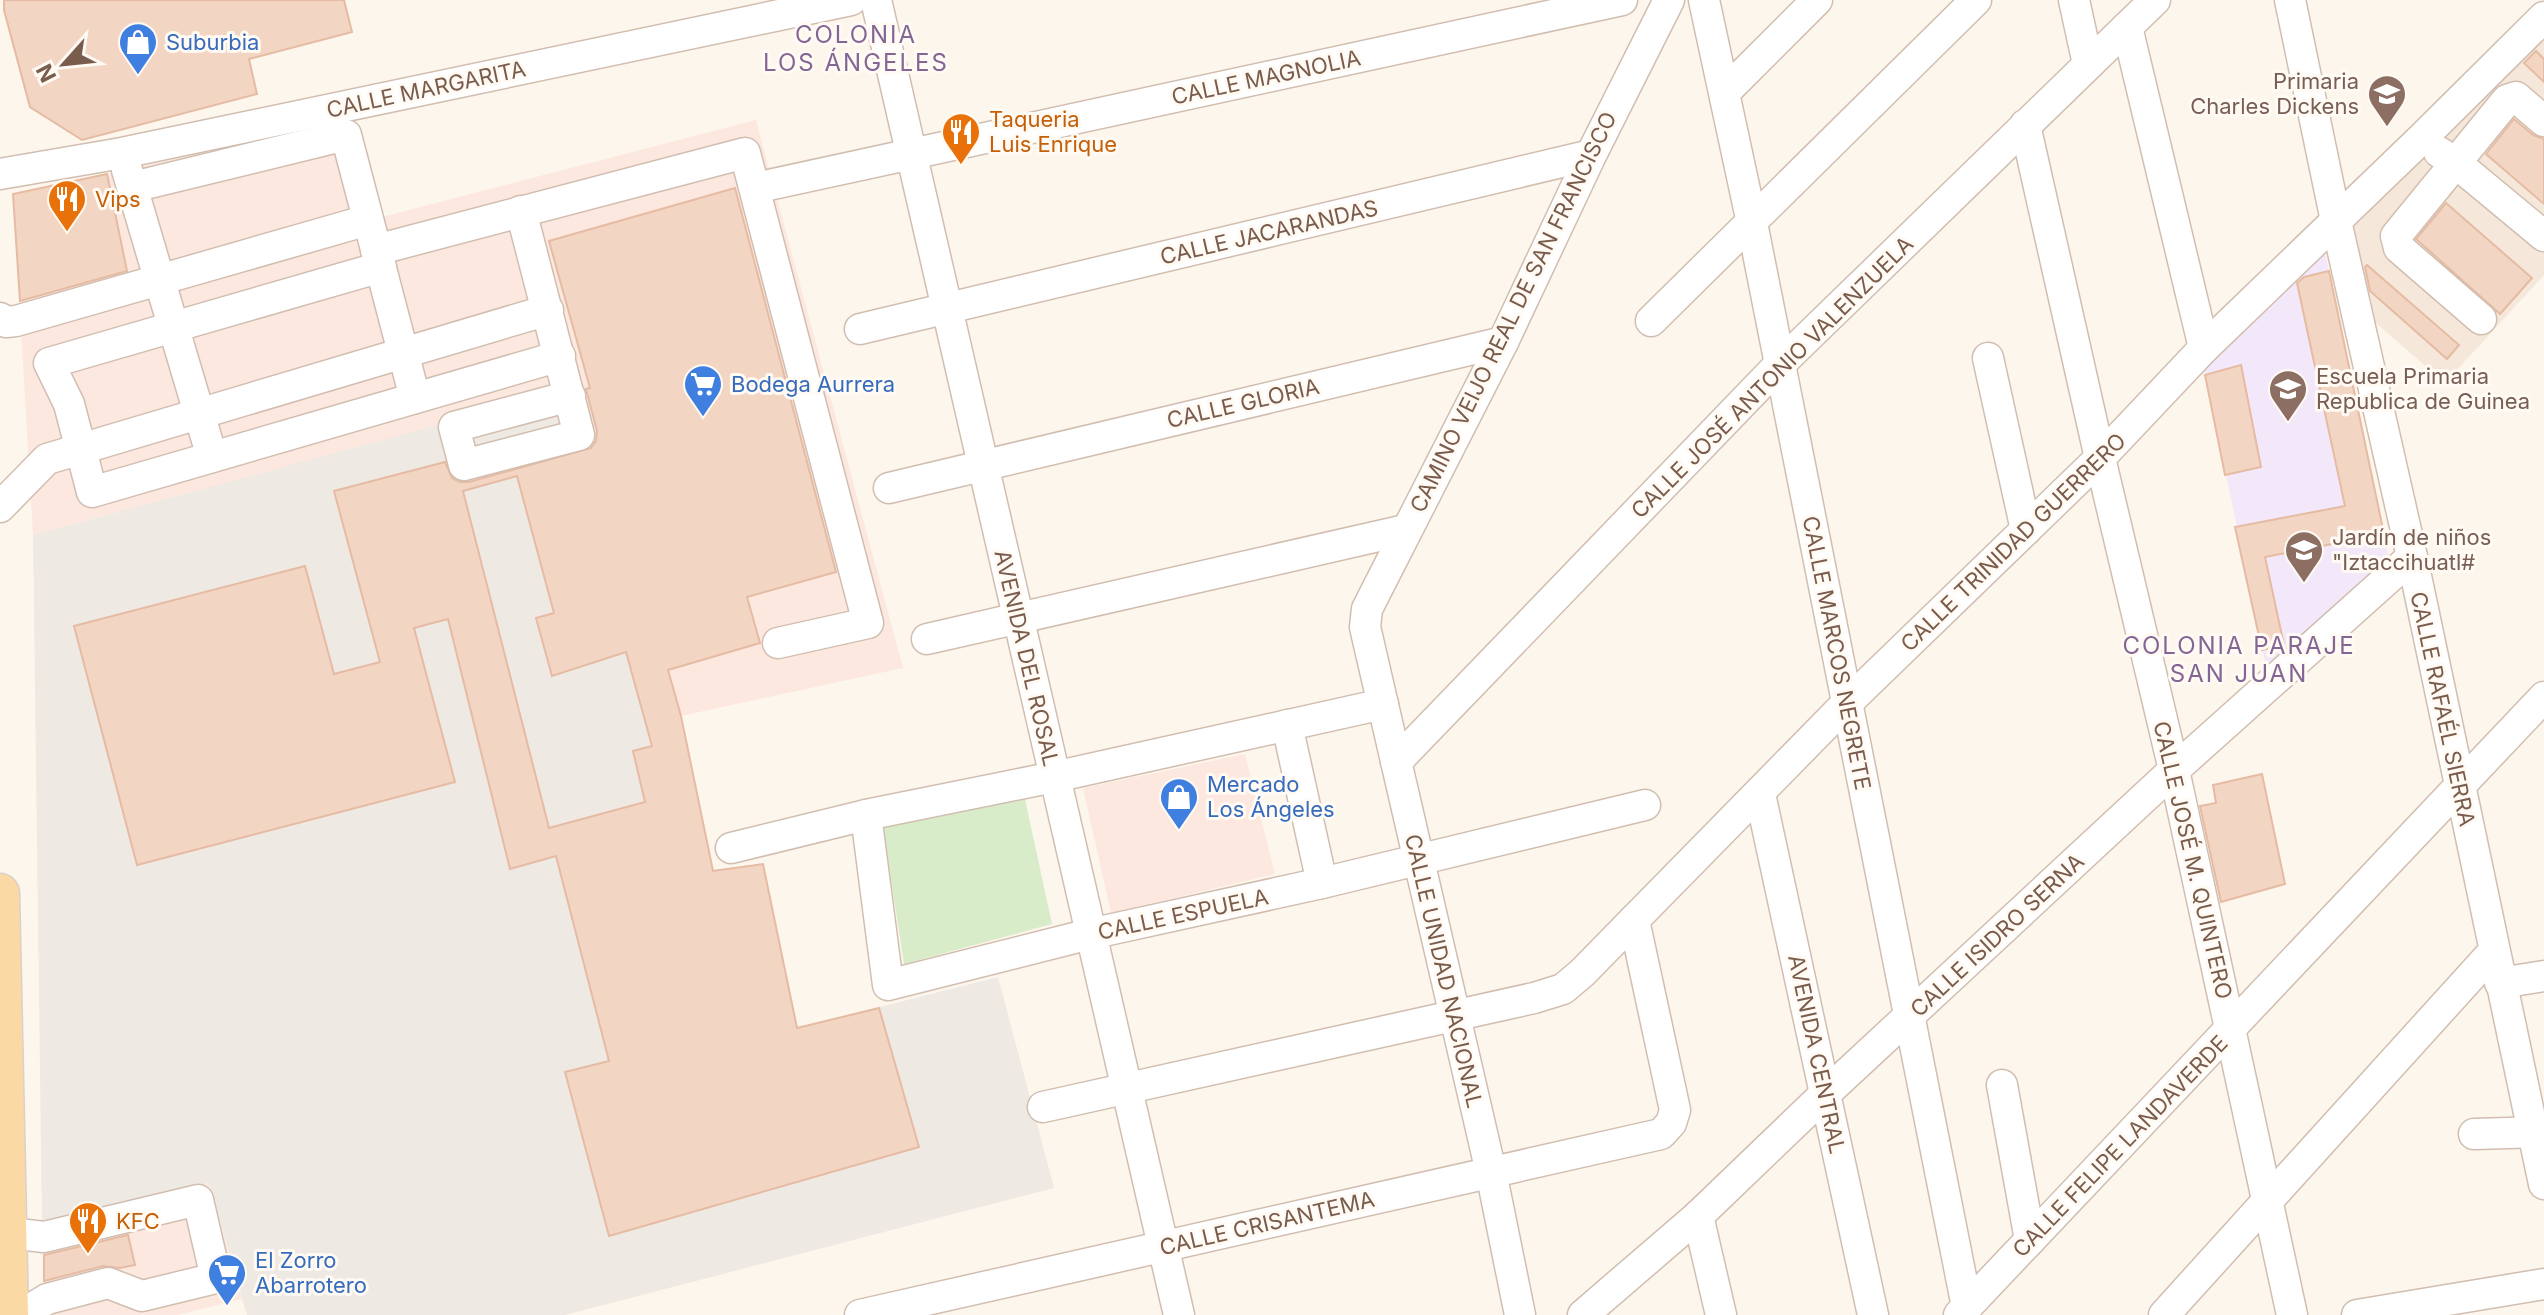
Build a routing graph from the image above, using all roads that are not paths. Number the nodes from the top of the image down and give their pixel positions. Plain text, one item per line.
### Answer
1 (851, 0) edge
2 (876, 0) edge
3 (1622, 0) edge
4 (1669, 0) edge
5 (1704, 0) edge
6 (1817, 0) edge
7 (1976, 0) edge
8 (2074, 0) edge
9 (2155, 0) edge
10 (2299, 4) edge
11 (2544, 17) edge
12 (2127, 27) junction
13 (2088, 64) junction
14 (1725, 92) junction
15 (2544, 121) edge
16 (2025, 125) junction
17 (250, 126) junction
18 (2422, 138) junction
19 (122, 153) junction
20 (911, 153) junction
21 (1591, 155) junction
22 (259, 156) junction
23 (2456, 163) junction
24 (0, 174) edge
25 (133, 187) junction
26 (755, 188) junction
27 (521, 211) junction
28 (368, 220) junction
29 (2336, 221) junction
30 (1752, 223) junction
31 (2544, 236) edge
32 (379, 259) junction
33 (160, 280) junction
34 (947, 309) junction
35 (548, 310) junction
36 (0, 318) edge
37 (2481, 319) dead end
38 (1651, 321) dead end
39 (174, 327) junction
40 (860, 329) dead end
41 (1503, 342) junction
42 (2204, 348) junction
43 (403, 352) junction
44 (560, 356) junction
45 (1988, 358) dead end
46 (1779, 365) junction
47 (570, 396) dead end
48 (415, 398) junction
49 (199, 413) junction
50 (81, 448) junction
51 (212, 457) junction
52 (2100, 458) junction
53 (983, 465) junction
54 (889, 488) dead end
55 (0, 507) edge
56 (1405, 530) junction
57 (2026, 530) junction
58 (2412, 557) junction
59 (1017, 619) junction
60 (1365, 627) joint
61 (927, 639) dead end
62 (778, 643) dead end
63 (2544, 697) edge
64 (1847, 703) junction
65 (1383, 704) junction
66 (1287, 725) junction
67 (1396, 762) junction
68 (2174, 770) junction
69 (1054, 777) junction
70 (2459, 787) junction
71 (1760, 794) junction
72 (1645, 805) dead end
73 (866, 815) junction
74 (731, 848) dead end
75 (1419, 860) junction
76 (1322, 883) junction
77 (0, 893) edge
78 (1634, 920) junction
79 (1090, 934) junction
80 (2493, 952) junction
81 (2544, 976) edge
82 (2500, 983) junction
83 (1, 988) edge
84 (1909, 1016) junction
85 (1454, 1017) junction
86 (2231, 1030) junction
87 (2002, 1085) dead end
88 (1127, 1088) junction
89 (1825, 1094) junction
90 (1043, 1107) dead end
91 (2538, 1133) edge
92 (2474, 1134) dead end
93 (1491, 1172) junction
94 (2544, 1184) edge
95 (2267, 1204) junction
96 (1698, 1216) junction
97 (9, 1233) junction
98 (2030, 1240) junction
99 (1163, 1247) junction
100 (2544, 1284) edge
101 (1963, 1311) edge
102 (9, 1315) edge
103 (21, 1315) edge
104 (860, 1315) edge
105 (1179, 1315) edge
106 (1520, 1315) edge
107 (1583, 1315) edge
108 (1721, 1315) edge
109 (1873, 1315) edge
110 (2164, 1315) edge
111 (2292, 1315) edge
112 (2357, 1315) edge

1 - 17 street, CALLE MARGARITA
2 - 20 street, AVENIDA DEL ROSAL
3 - 20 street, CALLE MAGNOLIA
4 - 21 street, CAMINO VEIJO REAL DE SAN FRANCISCO
5 - 14 street, CALLE MARCOS NEGRETE
6 - 14 street
7 - 30 street
8 - 13 street
9 - 12 street, CALLE JOSÉ ANTONIO VALENZUELA
10 - 29 street, CALLE RAFAÉL SIERRA
11 - 18 street, CALLE TRINIDAD GUERRERO
12 - 13 street, CALLE JOSÉ ANTONIO VALENZUELA
12 - 42 street
13 - 16 street, CALLE JOSÉ ANTONIO VALENZUELA
14 - 30 street, CALLE MARCOS NEGRETE
15 - 23 street
16 - 46 street, CALLE JOSÉ ANTONIO VALENZUELA
16 - 52 street, CALLE JOSÉ M. QUINTERO
17 - 19 street, CALLE MARGARITA
17 - 22 street
18 - 23 street
18 - 29 street, CALLE TRINIDAD GUERRERO
19 - 24 street, CALLE MARGARITA
19 - 25 street
20 - 26 street, CALLE MAGNOLIA
20 - 34 street, AVENIDA DEL ROSAL
21 - 34 street, CALLE JACARANDAS
21 - 41 street, CAMINO VEIJO REAL DE SAN FRANCISCO
22 - 25 street
22 - 28 street
23 - 31 street
23 - 37 street
25 - 33 street
26 - 27 street
26 - 62 street
27 - 32 street
27 - 35 street
28 - 32 street
28 - 33 street
29 - 42 street, CALLE TRINIDAD GUERRERO
29 - 58 street, CALLE RAFAÉL SIERRA
30 - 38 street
30 - 46 street, CALLE MARCOS NEGRETE
32 - 39 street
32 - 43 street
33 - 36 street
33 - 39 street
34 - 40 street, CALLE JACARANDAS
34 - 53 street, AVENIDA DEL ROSAL
35 - 43 street
35 - 44 street
39 - 49 street
39 - 50 street
41 - 53 street, CALLE GLORIA
41 - 56 street, CAMINO VEIJO REAL DE SAN FRANCISCO
42 - 52 street, CALLE TRINIDAD GUERRERO
43 - 48 street
43 - 49 street
44 - 47 street
44 - 48 street
45 - 57 street
46 - 64 street, CALLE MARCOS NEGRETE
46 - 67 street, CALLE JOSÉ ANTONIO VALENZUELA
48 - 51 street
49 - 50 street
49 - 51 street
50 - 51 street
50 - 55 street
52 - 57 street, CALLE TRINIDAD GUERRERO
52 - 68 street, CALLE JOSÉ M. QUINTERO
53 - 54 street, CALLE GLORIA
53 - 59 street, AVENIDA DEL ROSAL
56 - 59 street
56 - 60 street, CAMINO VEIJO REAL DE SAN FRANCISCO
57 - 64 street, CALLE TRINIDAD GUERRERO
58 - 68 street, CALLE ISIDRO SERNA
58 - 70 street, CALLE RAFAÉL SIERRA
59 - 61 street
59 - 69 street, AVENIDA DEL ROSAL
60 - 65 street, CALLE UNIDAD NACIONAL
63 - 70 street, CALLE FELIPE LANDAVERDE
64 - 71 street, CALLE TRINIDAD GUERRERO
64 - 84 street, CALLE MARCOS NEGRETE
65 - 66 street
65 - 67 street, CALLE UNIDAD NACIONAL
66 - 69 street
66 - 76 street
67 - 75 street, CALLE UNIDAD NACIONAL
68 - 84 street, CALLE ISIDRO SERNA
68 - 86 street, CALLE JOSÉ M. QUINTERO
69 - 73 street
69 - 79 street, AVENIDA DEL ROSAL
70 - 80 street, CALLE RAFAÉL SIERRA
70 - 86 street, CALLE FELIPE LANDAVERDE
71 - 78 street, CALLE TRINIDAD GUERRERO
71 - 89 street, AVENIDA CENTRAL
72 - 75 street, CALLE ESPUELA
73 - 74 street
73 - 79 street, CALLE ESPUELA
75 - 76 street, CALLE ESPUELA
75 - 85 street, CALLE UNIDAD NACIONAL
76 - 79 street, CALLE ESPUELA
77 - 83 main road
78 - 85 street, CALLE TRINIDAD GUERRERO
78 - 93 street, CALLE CRISANTEMA
79 - 88 street, AVENIDA DEL ROSAL
80 - 82 street, CALLE RAFAÉL SIERRA
80 - 95 street
81 - 82 street
82 - 91 street, CALLE RAFAÉL SIERRA
83 - 97 main road
84 - 89 street, CALLE ISIDRO SERNA
84 - 101 street, CALLE MARCOS NEGRETE
85 - 88 street, CALLE TRINIDAD GUERRERO
85 - 93 street, CALLE UNIDAD NACIONAL
86 - 95 street, CALLE JOSÉ M. QUINTERO
86 - 98 street, CALLE FELIPE LANDAVERDE
87 - 98 street
88 - 90 street, CALLE TRINIDAD GUERRERO
88 - 99 street, AVENIDA DEL ROSAL
89 - 96 street, CALLE ISIDRO SERNA
89 - 109 street, AVENIDA CENTRAL
91 - 92 street
91 - 94 street, CALLE RAFAÉL SIERRA
93 - 99 street, CALLE CRISANTEMA
93 - 106 street, CALLE UNIDAD NACIONAL
95 - 110 street
95 - 111 street, CALLE JOSÉ M. QUINTERO
96 - 107 street, CALLE ISIDRO SERNA
96 - 108 street
97 - 102 main road
97 - 103 street
98 - 101 street, CALLE FELIPE LANDAVERDE
99 - 104 street, CALLE CRISANTEMA
99 - 105 street, AVENIDA DEL ROSAL
100 - 112 street

